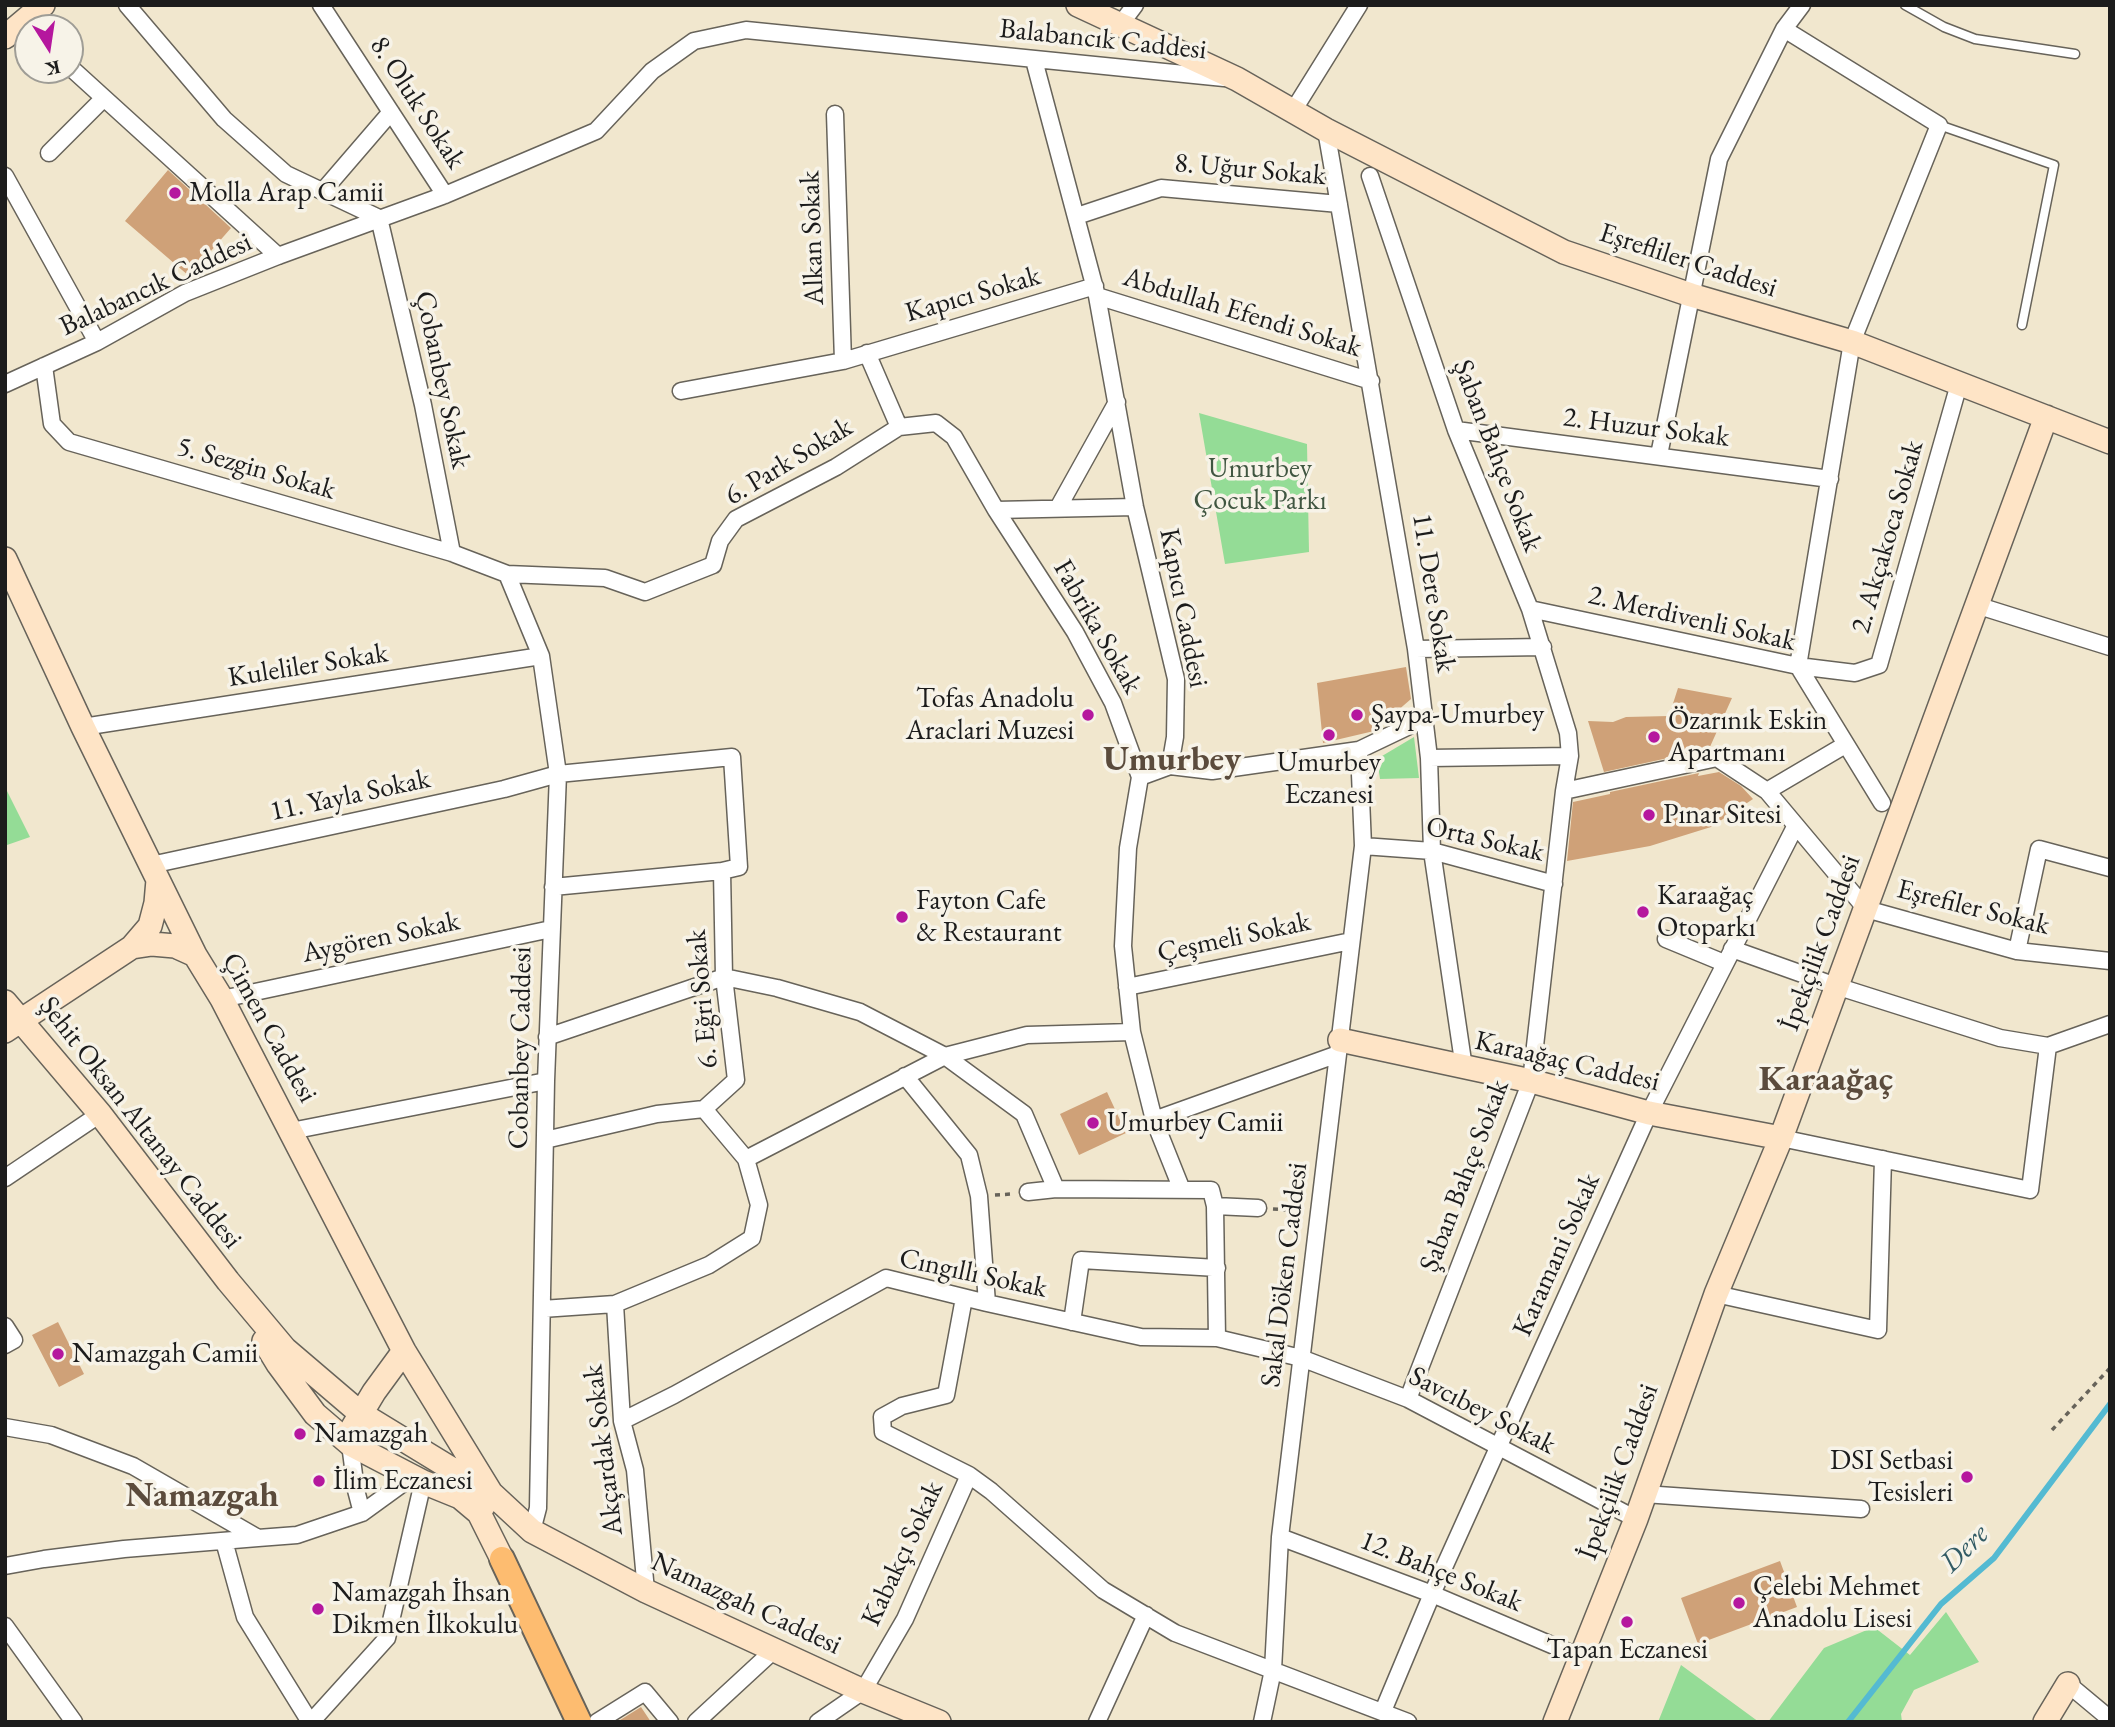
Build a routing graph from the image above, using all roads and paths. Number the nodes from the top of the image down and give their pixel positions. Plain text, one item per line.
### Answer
1 (127, 5) edge
2 (321, 5) edge
3 (1078, 5) edge
4 (1135, 5) edge
5 (1359, 5) edge
6 (1802, 5) edge
7 (1905, 5) edge
8 (1120, 25) junction
9 (1784, 29) junction
10 (2075, 54) dead end
11 (1034, 60) junction
12 (1237, 79) junction
13 (84, 80) edge
14 (104, 97) junction
15 (1293, 111) junction
16 (391, 112) junction
17 (835, 114) dead end
18 (1939, 125) junction
19 (1326, 130) junction
20 (49, 153) dead end
21 (5, 176) edge
22 (1370, 176) dead end
23 (323, 191) junction
24 (445, 195) junction
25 (1339, 204) junction
26 (1077, 216) junction
27 (379, 218) junction
28 (278, 256) junction
29 (1096, 291) junction
30 (1691, 295) junction
31 (2022, 325) dead end
32 (97, 342) junction
33 (1852, 342) junction
34 (867, 354) junction
35 (842, 361) junction
36 (44, 366) junction
37 (1371, 382) junction
38 (5, 384) edge
39 (1959, 384) junction
40 (681, 391) dead end
41 (1116, 402) junction
42 (2046, 417) junction
43 (899, 427) junction
44 (1456, 430) junction
45 (2110, 442) edge
46 (1659, 455) junction
47 (1830, 479) junction
48 (1135, 507) junction
49 (1058, 509) junction
50 (996, 510) junction
51 (452, 553) junction
52 (5, 559) edge
53 (507, 574) junction
54 (1976, 605) junction
55 (1530, 609) junction
56 (1543, 647) junction
57 (2110, 648) edge
58 (1416, 649) junction
59 (541, 656) junction
60 (1798, 666) junction
61 (1426, 718) junction
62 (82, 727) junction
63 (1845, 744) junction
64 (1359, 750) junction
65 (1570, 756) junction
66 (1429, 758) junction
67 (1170, 766) junction
68 (558, 774) junction
69 (1140, 777) junction
70 (1564, 791) junction
71 (1767, 791) junction
72 (1882, 803) dead end
73 (1795, 827) junction
74 (1363, 846) junction
75 (1432, 850) junction
76 (2110, 868) edge
77 (722, 871) junction
78 (155, 873) junction
79 (1554, 884) junction
80 (554, 887) junction
81 (1866, 909) junction
82 (551, 929) junction
83 (1666, 939) dead end
84 (1351, 941) junction
85 (132, 947) junction
86 (2017, 951) junction
87 (195, 955) junction
88 (1728, 956) junction
89 (2110, 961) edge
90 (724, 976) junction
91 (1836, 986) junction
92 (1127, 987) junction
93 (222, 999) junction
94 (5, 1002) edge
95 (2110, 1024) edge
96 (14, 1026) edge
97 (1132, 1032) junction
98 (547, 1037) junction
99 (2048, 1046) junction
100 (1339, 1047) junction
101 (945, 1055) junction
102 (1464, 1068) junction
103 (905, 1076) junction
104 (546, 1081) junction
105 (1531, 1081) junction
106 (704, 1109) junction
107 (1649, 1112) junction
108 (100, 1114) junction
109 (1154, 1120) junction
110 (291, 1131) junction
111 (1781, 1138) junction
112 (545, 1140) junction
113 (746, 1159) junction
114 (1883, 1159) junction
115 (5, 1178) edge
116 (1056, 1189) junction
117 (1182, 1191) junction
118 (1028, 1192) joint
119 (979, 1196) junction
120 (1215, 1206) junction
121 (1258, 1208) joint
122 (1320, 1212) junction
123 (1217, 1268) junction
124 (228, 1281) junction
125 (1716, 1294) junction
126 (964, 1298) junction
127 (987, 1303) junction
128 (615, 1304) junction
129 (542, 1309) junction
130 (1072, 1322) junction
131 (5, 1326) edge
132 (1217, 1338) junction
133 (5, 1345) edge
134 (404, 1351) junction
135 (1301, 1358) junction
136 (2110, 1368) edge
137 (1408, 1399) junction
138 (360, 1413) junction
139 (622, 1421) junction
140 (5, 1427) edge
141 (2052, 1430) dead end
142 (349, 1444) junction
143 (1499, 1449) junction
144 (969, 1475) junction
145 (418, 1479) junction
146 (1644, 1494) junction
147 (485, 1503) junction
148 (1861, 1509) dead end
149 (362, 1513) junction
150 (1636, 1519) junction
151 (532, 1531) junction
152 (1280, 1537) junction
153 (258, 1538) junction
154 (224, 1541) junction
155 (502, 1559) joint
156 (5, 1566) edge
157 (646, 1591) junction
158 (1432, 1594) junction
159 (1146, 1615) junction
160 (5, 1626) edge
161 (774, 1650) junction
162 (1580, 1657) junction
163 (1273, 1670) junction
164 (2068, 1684) joint
165 (863, 1691) junction
166 (1383, 1711) junction
167 (317, 1719) edge
168 (2110, 1719) edge
169 (74, 1722) edge
170 (579, 1722) edge
171 (597, 1722) edge
172 (670, 1722) edge
173 (696, 1722) edge
174 (818, 1722) edge
175 (939, 1722) edge
176 (1097, 1722) edge
177 (1262, 1722) edge
178 (1408, 1722) edge
179 (1555, 1722) edge
180 (2045, 1722) edge

1 - 23 street
2 - 16 street, 8. Oluk Sokak
3 - 8 main road, Eşrefliler Caddesi
4 - 8 street
5 - 15 street
6 - 9 street
7 - 10 lane
8 - 12 main road, Eşrefliler Caddesi
9 - 18 street
9 - 30 street
11 - 12 street, Balabancık Caddesi
11 - 24 street, Balabancık Caddesi
11 - 26 street, Kapıcı Caddesi
12 - 15 main road, Eşrefliler Caddesi
13 - 14 street
14 - 20 street
14 - 28 street
15 - 19 main road, Eşrefliler Caddesi
16 - 23 street
16 - 24 street, 8. Oluk Sokak
17 - 35 street, Alkan Sokak
18 - 31 lane
18 - 33 street
19 - 25 street, 11. Dere Sokak
19 - 30 main road, Eşrefliler Caddesi
21 - 32 street
22 - 44 street, Şaban Bahçe Sokak
23 - 27 street
24 - 27 street, Balabancık Caddesi
25 - 26 street, 8. Uğur Sokak
25 - 37 street, 11. Dere Sokak
26 - 29 street, Kapıcı Caddesi
27 - 28 street, Balabancık Caddesi
27 - 51 street, Çobanbey Sokak
28 - 32 street, Balabancık Caddesi
29 - 34 street, Kapıcı Sokak
29 - 37 street, Abdullah Efendi Sokak
29 - 41 street, Kapıcı Caddesi
30 - 33 main road, Eşrefliler Caddesi
30 - 46 street
32 - 36 street, Balabancık Caddesi
33 - 39 main road, Eşrefliler Caddesi
33 - 47 street
34 - 35 street, Kapıcı Sokak
34 - 43 street
35 - 40 street, Kapıcı Sokak
36 - 38 street, Balabancık Caddesi
36 - 51 street, 5. Sezgin Sokak
37 - 58 street, 11. Dere Sokak
39 - 42 main road, Eşrefliler Caddesi
39 - 60 street, 2. Akçakoca Sokak
41 - 48 street, Kapıcı Caddesi
41 - 49 street
42 - 45 main road, Eşrefliler Caddesi
42 - 54 main road, İpekçilik Caddesi
43 - 50 street, 6. Park Sokak
43 - 53 street, 6. Park Sokak
44 - 46 street, 2. Huzur Sokak
44 - 55 street, Şaban Bahçe Sokak
46 - 47 street, 2. Huzur Sokak
47 - 60 street
48 - 49 street
48 - 67 street, Kapıcı Caddesi
49 - 50 street
50 - 69 street, Fabrika Sokak
51 - 53 street, 5. Sezgin Sokak
52 - 62 main road, Çimen Caddesi
53 - 59 street, Cobanbey Caddesi
54 - 57 street
54 - 81 main road, İpekçilik Caddesi
55 - 56 street, Şaban Bahçe Sokak
55 - 60 street, 2. Merdivenli Sokak
56 - 58 street
56 - 65 street, Şaban Bahçe Sokak
58 - 61 street, 11. Dere Sokak
59 - 62 street, Kuleliler Sokak
59 - 68 street, Cobanbey Caddesi
60 - 63 street, 2. Merdivenli Sokak
61 - 64 street
61 - 66 street, 11. Dere Sokak
62 - 78 main road, Çimen Caddesi
63 - 71 street
63 - 72 street, 2. Merdivenli Sokak
64 - 67 street
64 - 74 street, Sakal Döken Caddesi
65 - 66 street
65 - 70 street, Şaban Bahçe Sokak
66 - 75 street, 11. Dere Sokak
67 - 69 street
68 - 77 street, 11. Yayla Sokak
68 - 78 street, 11. Yayla Sokak
68 - 80 street, Cobanbey Caddesi
69 - 92 street
70 - 71 street
70 - 79 street, Şaban Bahçe Sokak
71 - 73 street
73 - 81 street
73 - 88 street, Karamani Sokak
74 - 75 street, Orta Sokak
74 - 84 street, Sakal Döken Caddesi
75 - 79 street, Orta Sokak
75 - 102 street, 11. Dere Sokak
76 - 86 street
77 - 80 street
77 - 90 street, 6. Eğri Sokak
78 - 85 main road
78 - 87 main road, Çimen Caddesi
79 - 105 street, Şaban Bahçe Sokak
80 - 82 street, Cobanbey Caddesi
81 - 86 street, Eşrefiler Sokak
81 - 91 main road, İpekçilik Caddesi
82 - 93 street, Aygören Sokak
82 - 98 street, Cobanbey Caddesi
83 - 88 street
84 - 92 street, Çeşmeli Sokak
84 - 100 street, Sakal Döken Caddesi
85 - 87 main road
85 - 96 main road
86 - 89 street, Eşrefiler Sokak
87 - 93 main road, Çimen Caddesi
88 - 91 street
88 - 107 street, Karamani Sokak
90 - 98 street
90 - 101 street
90 - 106 street, 6. Eğri Sokak
91 - 99 street
91 - 111 main road, İpekçilik Caddesi
92 - 97 street
93 - 110 main road, Çimen Caddesi
94 - 96 main road, Şehit Oksan Altanay Caddesi
95 - 99 street
96 - 108 main road, Şehit Oksan Altanay Caddesi
97 - 101 street
97 - 109 street
98 - 104 street, Cobanbey Caddesi
99 - 114 street
100 - 102 main road, Karaağaç Caddesi
100 - 109 street
100 - 122 street, Sakal Döken Caddesi
101 - 103 street
101 - 116 street
102 - 105 main road, Karaağaç Caddesi
103 - 113 street
103 - 119 street
104 - 110 street
104 - 112 street, Cobanbey Caddesi
105 - 107 main road, Karaağaç Caddesi
105 - 137 street, Şaban Bahçe Sokak
106 - 112 street
106 - 113 street
107 - 111 main road, Karaağaç Caddesi
107 - 143 street, Karamani Sokak
108 - 115 street
108 - 124 main road, Şehit Oksan Altanay Caddesi
109 - 117 street
110 - 134 main road, Çimen Caddesi
111 - 114 street
111 - 125 main road, İpekçilik Caddesi
112 - 129 street, Cobanbey Caddesi
113 - 128 street
114 - 125 street
116 - 117 street
116 - 118 street
117 - 120 street
118 - 119 path
119 - 127 street
120 - 121 street
120 - 123 street
121 - 122 path
122 - 135 street, Sakal Döken Caddesi
123 - 130 street
123 - 132 street
124 - 138 main road, Şehit Oksan Altanay Caddesi
124 - 142 main road, Şehit Oksan Altanay Caddesi
125 - 146 main road, İpekçilik Caddesi
126 - 127 street, Cıngıllı Sokak
126 - 139 street, Cıngıllı Sokak
126 - 144 street
127 - 130 street, Cıngıllı Sokak
128 - 129 street
128 - 139 street, Akçardak Sokak
129 - 151 street, Cobanbey Caddesi
130 - 132 street, Cıngıllı Sokak
131 - 133 street
132 - 135 street, Cıngıllı Sokak
134 - 138 main road
134 - 147 main road, Çimen Caddesi
135 - 137 street, Savcıbey Sokak
135 - 152 street, Sakal Döken Caddesi
136 - 141 path
137 - 143 street, Savcıbey Sokak
138 - 142 main road
138 - 147 main road, Şehit Oksan Altanay Caddesi
139 - 157 street, Akçardak Sokak
140 - 153 street
142 - 145 main road, Şehit Oksan Altanay Caddesi
142 - 149 street
143 - 150 street, Savcıbey Sokak
143 - 158 street, Karamani Sokak
144 - 159 street
144 - 165 street, Kabakçı Sokak
145 - 147 main road, Şehit Oksan Altanay Caddesi
145 - 149 street
145 - 167 street
146 - 148 street
146 - 150 main road, İpekçilik Caddesi
147 - 151 main road, Şehit Oksan Altanay Caddesi
147 - 155 main road, Şehit Oksan Altanay Caddesi
149 - 153 street
150 - 162 main road, İpekçilik Caddesi
151 - 157 main road, Namazgah Caddesi
152 - 158 street, 12. Bahçe Sokak
152 - 163 street, Sakal Döken Caddesi
153 - 154 street
154 - 156 street
154 - 167 street
155 - 170 main road
157 - 161 main road, Namazgah Caddesi
158 - 162 street, 12. Bahçe Sokak
158 - 166 street, Karamani Sokak
159 - 163 street
159 - 176 street
160 - 169 street
161 - 165 main road, Namazgah Caddesi
161 - 173 street
162 - 179 main road, İpekçilik Caddesi
163 - 166 street
163 - 177 street, Sakal Döken Caddesi
164 - 168 street
164 - 180 main road
165 - 174 street
165 - 175 main road, Namazgah Caddesi
166 - 178 street
171 - 172 street

